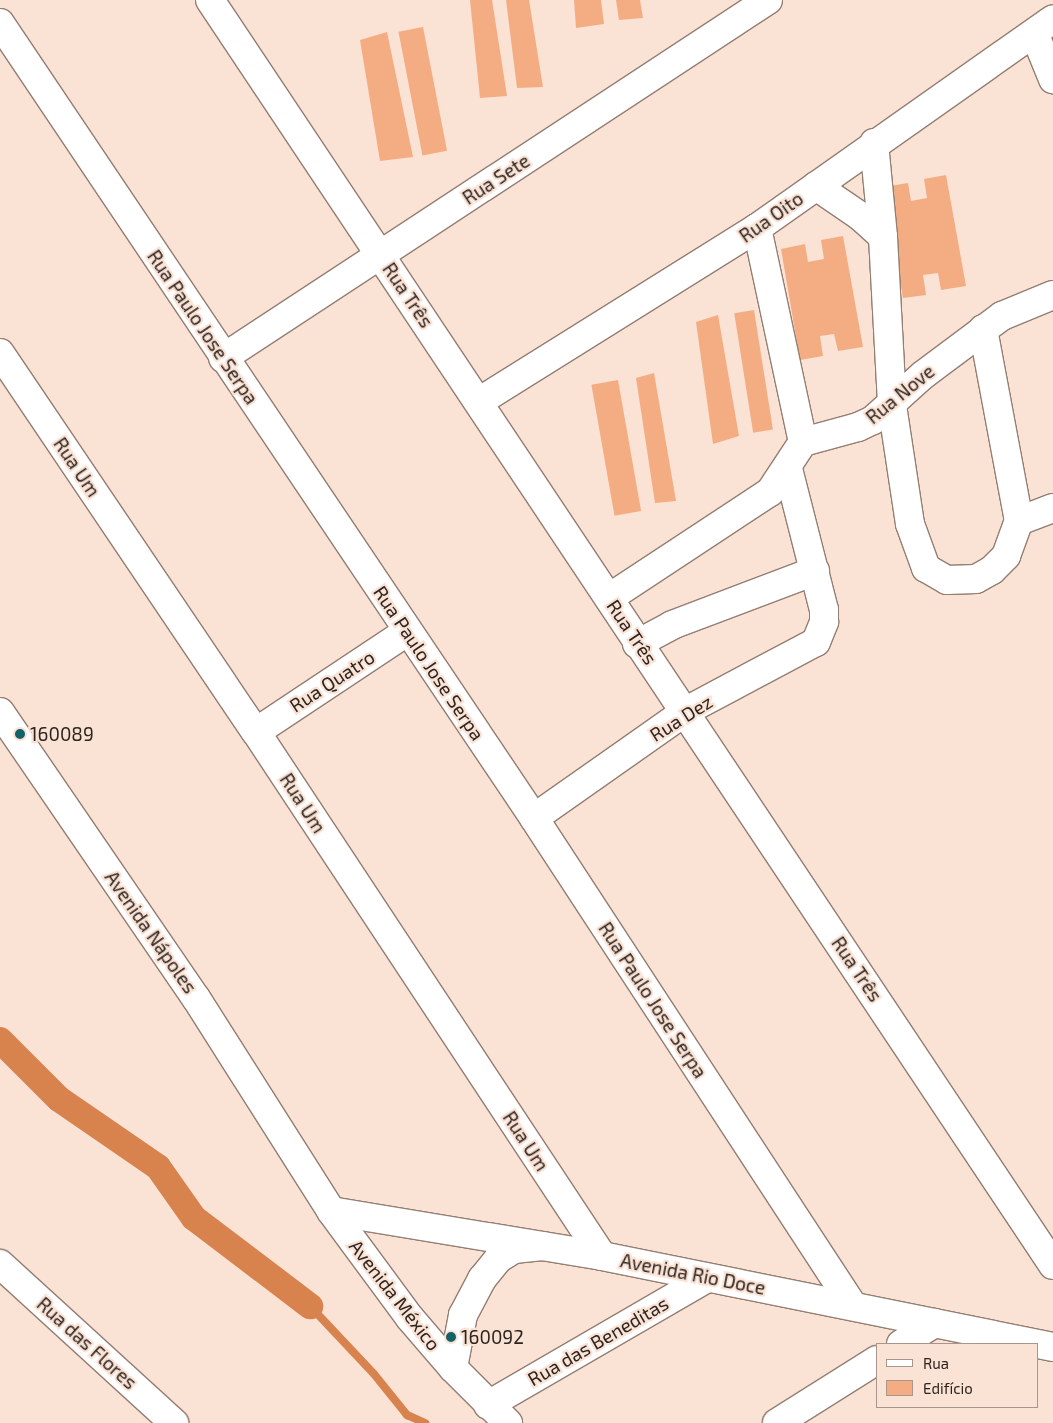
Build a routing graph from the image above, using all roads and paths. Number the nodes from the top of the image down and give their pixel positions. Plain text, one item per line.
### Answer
1 (210, 0) edge
2 (768, 0) edge
3 (0, 23) edge
4 (1044, 27) edge
5 (1053, 80) edge
6 (874, 143) junction
7 (816, 186) junction
8 (757, 228) junction
9 (883, 238) junction
10 (381, 255) junction
11 (1053, 295) edge
12 (983, 329) junction
13 (0, 354) edge
14 (223, 358) junction
15 (480, 401) junction
16 (892, 405) junction
17 (803, 442) junction
18 (788, 469) junction
19 (1053, 508) edge
20 (1020, 521) junction
21 (815, 571) junction
22 (609, 598) junction
23 (408, 631) junction
24 (637, 644) junction
25 (686, 711) junction
26 (0, 712) edge
27 (256, 732) junction
28 (534, 818) junction
29 (295, 1157) joint
30 (331, 1212) junction
31 (542, 1246) junction
32 (602, 1256) junction
33 (1053, 1265) edge
34 (1, 1266) edge
35 (707, 1278) junction
36 (854, 1306) junction
37 (935, 1323) junction
38 (903, 1343) edge
39 (1033, 1343) edge
40 (1038, 1344) edge
41 (1053, 1347) edge
42 (876, 1361) edge
43 (453, 1368) junction
44 (488, 1405) junction
45 (174, 1423) edge
46 (508, 1423) edge
47 (778, 1423) edge

1 - 10 street, Rua Três
2 - 10 street, Rua Sete
3 - 14 street, Rua Paulo Jose Serpa
4 - 5 street
4 - 6 street, Rua Oito
6 - 7 street, Rua Oito
6 - 9 street
7 - 8 street, Rua Oito
7 - 9 street
8 - 15 street, Rua Oito
8 - 17 street
9 - 16 street
10 - 14 street, Rua Sete
10 - 15 street, Rua Três
11 - 12 street, Rua Nove
12 - 16 street, Rua Nove
12 - 20 street
13 - 27 street, Rua Um
14 - 23 street, Rua Paulo Jose Serpa
15 - 22 street, Rua Três
16 - 17 street, Rua Nove
16 - 20 street
17 - 18 street
18 - 21 street
18 - 22 street
19 - 20 street
21 - 24 street
21 - 25 street, Rua Dez
22 - 24 street, Rua Três
23 - 27 street, Rua Quatro
23 - 28 street, Rua Paulo Jose Serpa
24 - 25 street, Rua Três
25 - 28 street, Rua Dez
25 - 33 street, Rua Três
26 - 29 street, Avenida Nápoles
27 - 32 street, Rua Um
28 - 36 street, Rua Paulo Jose Serpa
29 - 30 street, Avenida México
30 - 31 street, Avenida Rio Doce
30 - 43 street, Avenida México
31 - 32 street, Avenida Rio Doce
31 - 43 street
32 - 35 street, Avenida Rio Doce
34 - 45 street, Rua das Flores
35 - 36 street, Avenida Rio Doce
35 - 44 street, Rua das Beneditas
36 - 37 street, Avenida Rio Doce
37 - 38 street
37 - 39 street, Avenida Rio Doce
40 - 41 street, Avenida Rio Doce
42 - 47 street
43 - 44 street, Avenida México
44 - 46 street, Avenida México

